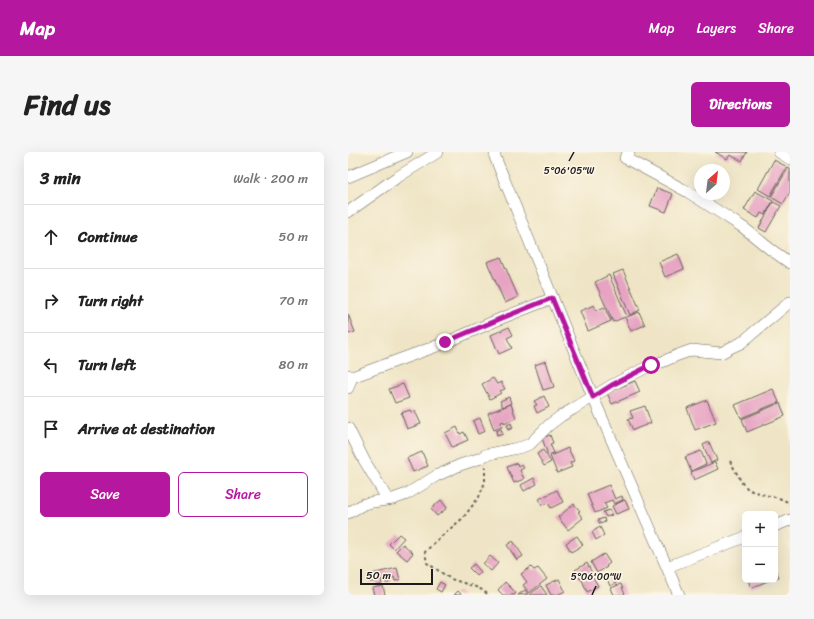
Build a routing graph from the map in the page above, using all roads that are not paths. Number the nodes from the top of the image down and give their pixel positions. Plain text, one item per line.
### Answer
1 (407, 152) edge
2 (438, 152) edge
3 (629, 152) edge
4 (779, 152) edge
5 (493, 154) edge
6 (790, 159) edge
7 (348, 177) edge
8 (348, 212) edge
9 (790, 263) edge
10 (552, 298) junction
11 (790, 302) edge
12 (350, 376) edge
13 (348, 388) edge
14 (593, 397) junction
15 (348, 428) edge
16 (388, 500) junction
17 (348, 513) edge
18 (790, 520) edge
19 (778, 525) edge
20 (742, 538) edge
21 (667, 567) junction
22 (679, 595) edge

1 - 7 street
2 - 8 street
3 - 9 street
4 - 6 street
5 - 10 street
10 - 12 street
10 - 14 street
11 - 14 street
12 - 13 street
14 - 16 street
14 - 21 street
15 - 16 street
16 - 17 street
18 - 19 street
20 - 21 street
21 - 22 street

